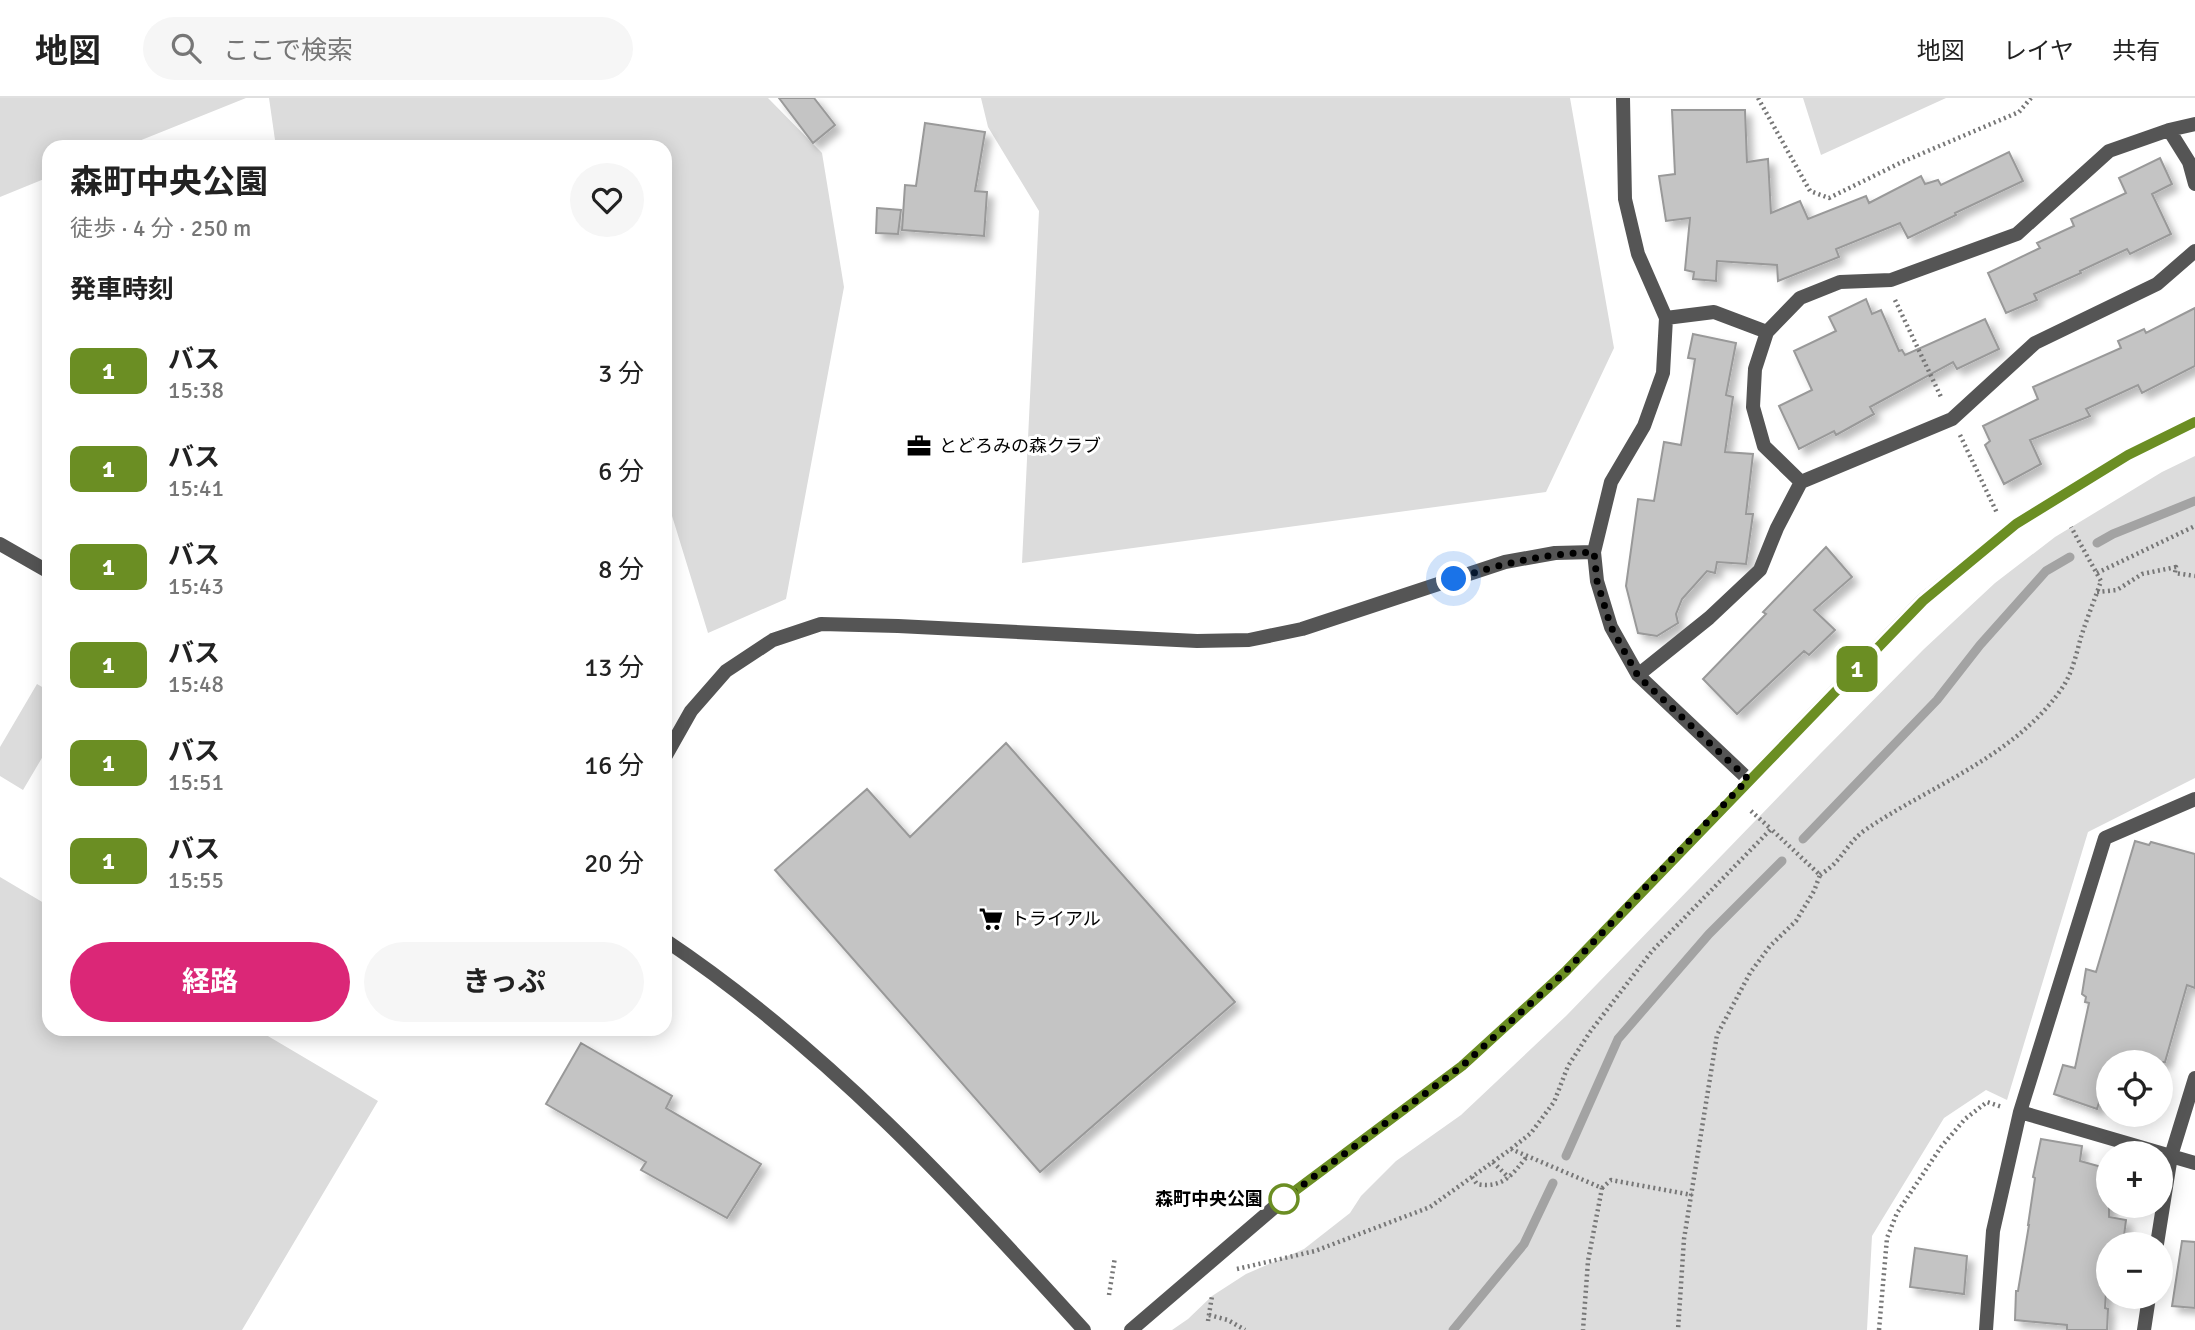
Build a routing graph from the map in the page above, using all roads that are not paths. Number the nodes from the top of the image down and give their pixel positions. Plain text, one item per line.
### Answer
1 (1623, 98) edge
2 (2195, 124) edge
3 (2169, 130) junction
4 (2195, 184) edge
5 (2195, 251) edge
6 (1665, 318) junction
7 (1767, 332) junction
8 (2195, 422) edge
9 (1801, 482) junction
10 (0, 544) edge
11 (1594, 552) junction
12 (42, 568) edge
13 (1638, 676) junction
14 (672, 744) edge
15 (1748, 779) junction
16 (2195, 799) edge
17 (672, 945) edge
18 (2195, 1078) edge
19 (2020, 1112) junction
20 (2120, 1141) edge
21 (2173, 1150) edge
22 (2173, 1157) edge
23 (2195, 1163) edge
24 (2147, 1309) edge
25 (1084, 1330) edge
26 (1131, 1330) edge
27 (1986, 1330) edge
28 (2144, 1330) edge

1 - 6 street
2 - 3 street
3 - 4 street
3 - 7 street
5 - 9 street
6 - 7 street
6 - 11 street
7 - 9 street
8 - 15 street
9 - 13 street
10 - 12 street
11 - 13 street
11 - 14 street
13 - 15 street
15 - 26 street
16 - 19 street
17 - 25 street
18 - 21 street
19 - 20 street
19 - 27 street
22 - 23 street
24 - 28 street

